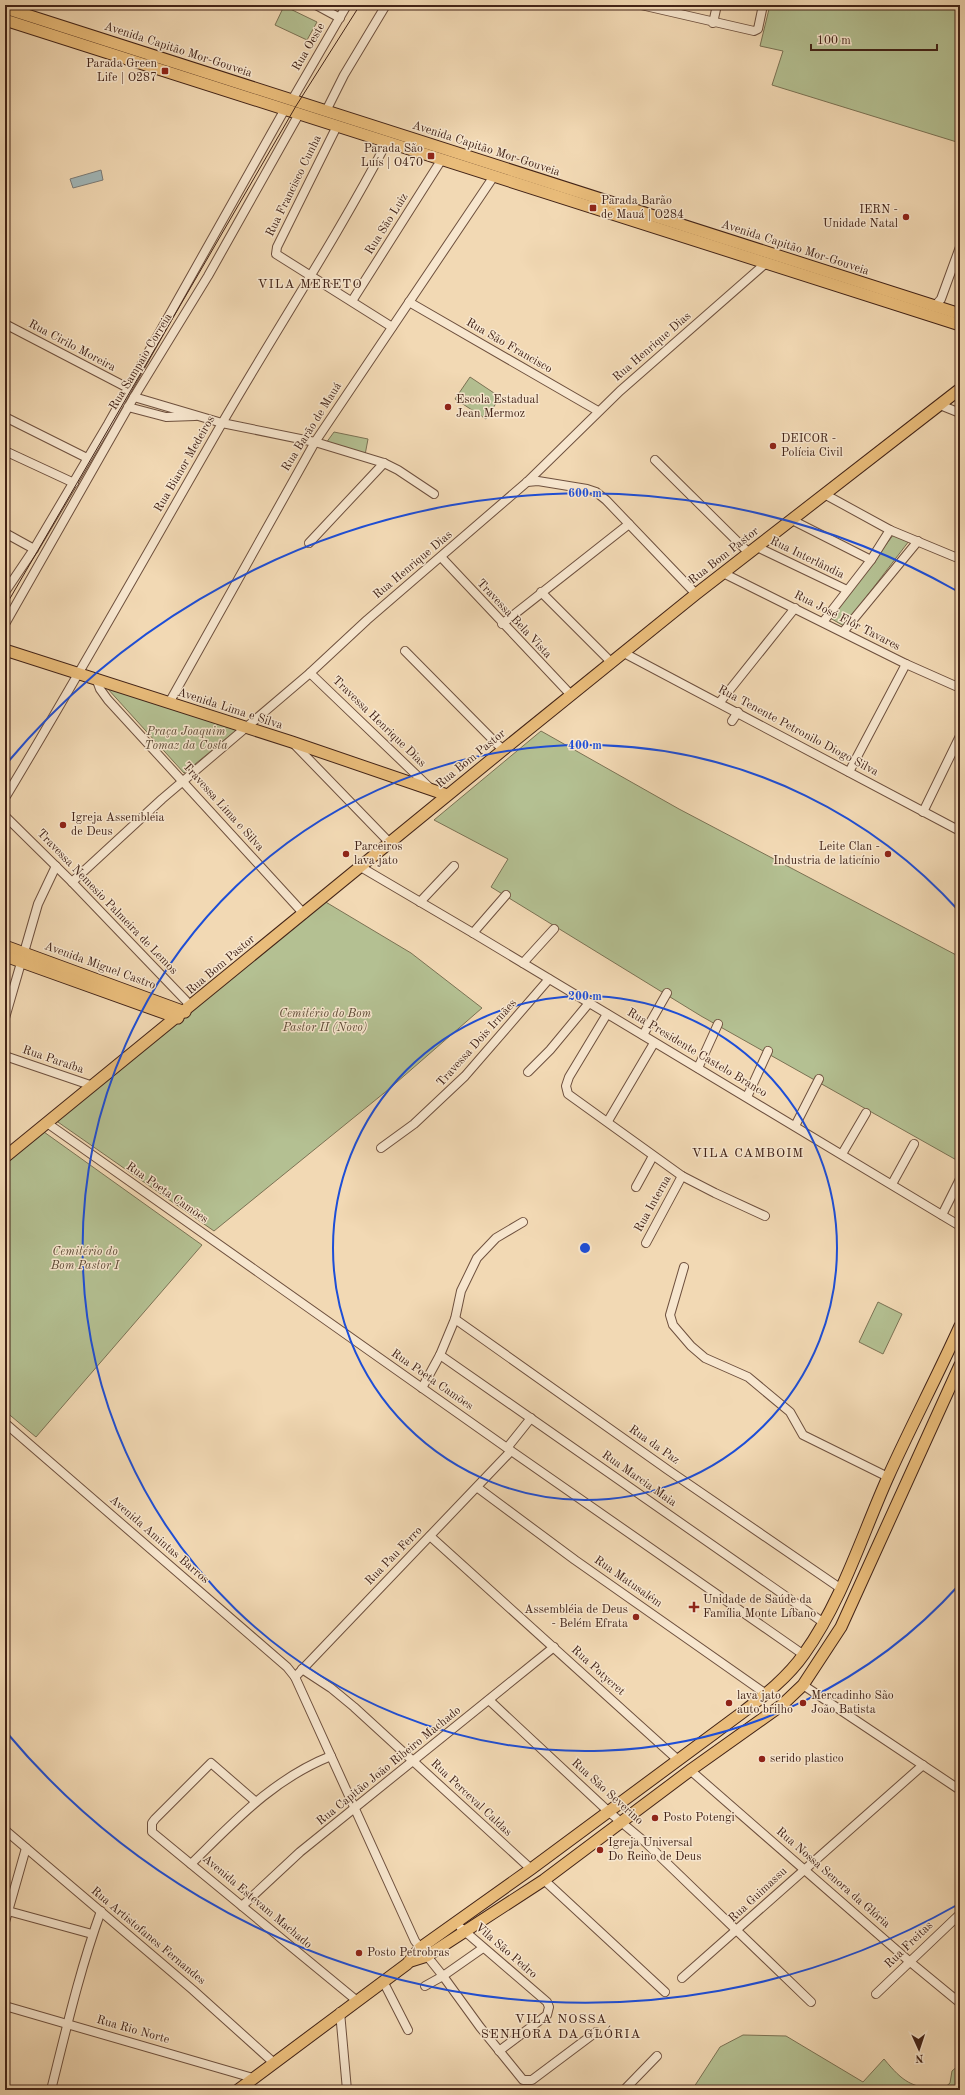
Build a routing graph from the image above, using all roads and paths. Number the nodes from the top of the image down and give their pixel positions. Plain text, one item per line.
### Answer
1 (316, 5) edge
2 (347, 5) edge
3 (386, 5) edge
4 (641, 5) edge
5 (717, 5) edge
6 (763, 5) edge
7 (668, 8) edge
8 (10, 13) edge
9 (340, 18) junction
10 (713, 23) junction
11 (292, 100) junction
12 (284, 109) junction
13 (326, 111) junction
14 (299, 114) junction
15 (337, 126) junction
16 (376, 133) junction
17 (387, 142) junction
18 (442, 159) junction
19 (494, 176) junction
20 (960, 247) edge
21 (766, 263) junction
22 (310, 276) junction
23 (837, 281) junction
24 (352, 301) junction
25 (409, 302) junction
26 (934, 307) junction
27 (960, 314) edge
28 (5, 324) edge
29 (960, 325) edge
30 (392, 327) junction
31 (128, 388) junction
32 (960, 389) edge
33 (134, 397) junction
34 (940, 404) junction
35 (128, 407) junction
36 (598, 411) junction
37 (960, 413) edge
38 (199, 416) junction
39 (5, 417) edge
40 (222, 423) junction
41 (315, 442) junction
42 (5, 451) edge
43 (87, 458) junction
44 (656, 460) dead end
45 (384, 463) junction
46 (527, 482) junction
47 (74, 483) junction
48 (434, 494) dead end
49 (826, 494) junction
50 (792, 520) junction
51 (628, 524) junction
52 (890, 530) junction
53 (5, 533) edge
54 (918, 541) junction
55 (309, 543) dead end
56 (34, 549) junction
57 (753, 550) junction
58 (441, 557) junction
59 (960, 559) edge
60 (870, 560) junction
61 (723, 573) junction
62 (847, 590) junction
63 (5, 592) edge
64 (541, 592) junction
65 (696, 594) junction
66 (795, 608) junction
67 (822, 622) junction
68 (5, 624) edge
69 (502, 624) junction
70 (844, 632) junction
71 (5, 650) edge
72 (405, 651) dead end
73 (624, 653) junction
74 (612, 663) junction
75 (906, 664) junction
76 (80, 673) junction
77 (310, 673) junction
78 (96, 678) junction
79 (960, 688) edge
80 (571, 696) junction
81 (720, 702) junction
82 (169, 703) junction
83 (738, 712) junction
84 (732, 721) dead end
85 (245, 728) junction
86 (960, 736) edge
87 (292, 742) junction
88 (503, 750) junction
89 (849, 772) junction
90 (184, 781) junction
91 (431, 789) junction
92 (447, 795) junction
93 (5, 798) edge
94 (923, 812) junction
95 (5, 816) edge
96 (960, 832) edge
97 (389, 842) junction
98 (56, 866) junction
99 (358, 866) junction
100 (454, 866) dead end
101 (72, 882) junction
102 (506, 895) dead end
103 (420, 902) junction
104 (304, 914) junction
105 (554, 929) dead end
106 (473, 933) junction
107 (5, 946) edge
108 (5, 956) edge
109 (24, 957) junction
110 (523, 963) junction
111 (549, 979) junction
112 (667, 993) dead end
113 (589, 1003) junction
114 (185, 1012) junction
115 (607, 1014) junction
116 (5, 1018) edge
117 (718, 1024) dead end
118 (643, 1035) junction
119 (654, 1043) junction
120 (768, 1052) dead end
121 (5, 1056) edge
122 (698, 1068) junction
123 (528, 1072) dead end
124 (819, 1079) dead end
125 (93, 1086) junction
126 (747, 1097) junction
127 (866, 1113) dead end
128 (608, 1121) junction
129 (47, 1123) junction
130 (795, 1126) junction
131 (914, 1144) dead end
132 (381, 1148) dead end
133 (842, 1154) junction
134 (653, 1156) junction
135 (5, 1158) edge
136 (682, 1176) junction
137 (960, 1179) edge
138 (892, 1184) junction
139 (636, 1187) dead end
140 (942, 1215) junction
141 (765, 1216) dead end
142 (524, 1222) dead end
143 (960, 1226) edge
144 (646, 1243) dead end
145 (684, 1267) dead end
146 (455, 1319) junction
147 (960, 1326) edge
148 (440, 1355) junction
149 (960, 1365) edge
150 (422, 1388) junction
151 (531, 1418) junction
152 (5, 1423) edge
153 (509, 1450) junction
154 (888, 1476) junction
155 (478, 1488) junction
156 (868, 1526) junction
157 (884, 1534) junction
158 (430, 1536) junction
159 (840, 1588) junction
160 (824, 1623) junction
161 (554, 1647) junction
162 (804, 1655) junction
163 (302, 1669) junction
164 (294, 1677) junction
165 (803, 1685) junction
166 (766, 1694) junction
167 (489, 1700) junction
168 (331, 1756) junction
169 (678, 1760) junction
170 (414, 1761) junction
171 (923, 1765) junction
172 (690, 1770) junction
173 (960, 1790) edge
174 (256, 1802) junction
175 (356, 1809) junction
176 (609, 1812) junction
177 (622, 1822) junction
178 (5, 1830) edge
179 (26, 1848) junction
180 (191, 1864) junction
181 (805, 1868) junction
182 (531, 1869) junction
183 (544, 1880) junction
184 (242, 1906) junction
185 (8, 1911) junction
186 (101, 1911) junction
187 (960, 1914) edge
188 (5, 1922) edge
189 (456, 1923) junction
190 (465, 1931) junction
191 (737, 1931) junction
192 (92, 1934) junction
193 (483, 1948) junction
194 (423, 1952) junction
195 (909, 1961) junction
196 (443, 1976) junction
197 (682, 1978) dead end
198 (383, 1981) junction
199 (425, 1986) dead end
200 (665, 1992) dead end
201 (876, 1994) dead end
202 (356, 2000) junction
203 (811, 2002) dead end
204 (960, 2003) edge
205 (5, 2006) edge
206 (340, 2012) junction
207 (67, 2023) junction
208 (408, 2030) dead end
209 (596, 2032) dead end
210 (499, 2050) junction
211 (658, 2056) dead end
212 (273, 2062) junction
213 (253, 2078) junction
214 (51, 2090) edge
215 (238, 2090) edge
216 (347, 2090) edge
217 (624, 2090) edge

1 - 9 street
2 - 9 street, Rua Oeste
3 - 13 street
4 - 7 street
5 - 10 street
6 - 10 street
7 - 10 street
8 - 11 main road, Avenida Capitão Mor-Gouveia
8 - 12 main road, Avenida Capitão Mor-Gouveia
9 - 11 street, Rua Oeste
11 - 13 main road, Avenida Capitão Mor-Gouveia
12 - 14 main road, Avenida Capitão Mor-Gouveia
12 - 31 street, Rua Sampaio Correia
13 - 16 main road, Avenida Capitão Mor-Gouveia
14 - 15 main road, Avenida Capitão Mor-Gouveia
14 - 33 street, Rua Sampaio Correia
15 - 16 main road, Avenida Capitão Mor-Gouveia
15 - 22 street, Rua Francisco Cunha
16 - 17 main road, Avenida Capitão Mor-Gouveia
16 - 23 main road, Avenida Capitão Mor-Gouveia
17 - 18 main road, Avenida Capitão Mor-Gouveia
17 - 22 street, Rua Bianor Medeiros
18 - 19 main road, Avenida Capitão Mor-Gouveia
18 - 24 street, Rua São Luiz
19 - 21 main road, Avenida Capitão Mor-Gouveia
19 - 25 street, Rua Barão de Mauá
20 - 26 street
21 - 23 main road, Avenida Capitão Mor-Gouveia
21 - 36 street, Rua Henrique Dias
22 - 24 street
22 - 40 street, Rua Bianor Medeiros
23 - 26 main road, Avenida Capitão Mor-Gouveia
23 - 29 main road, Avenida Capitão Mor-Gouveia
24 - 30 street
25 - 30 street, Rua Barão de Mauá
25 - 36 street, Rua São Francisco
26 - 27 main road, Avenida Capitão Mor-Gouveia
28 - 31 street, Rua Cirilo Moreira
30 - 41 street, Rua Barão de Mauá
31 - 43 street, Rua Sampaio Correia
32 - 34 main road, Rua Bom Pastor
33 - 35 street, Rua Sampaio Correia
33 - 38 street
34 - 37 street
34 - 49 main road, Rua Bom Pastor
35 - 38 street
35 - 68 street, Rua Sampaio Correia
36 - 46 street, Rua Henrique Dias
38 - 40 street
39 - 43 street
40 - 41 street
40 - 76 street, Rua Bianor Medeiros
41 - 45 street
41 - 82 street, Rua Barão de Mauá
42 - 47 street
43 - 47 street, Rua Sampaio Correia
44 - 57 street, Rua Interlândia
45 - 48 street
45 - 55 street
46 - 51 street
46 - 58 street, Rua Henrique Dias
47 - 56 street, Rua Sampaio Correia
49 - 50 main road, Rua Bom Pastor
49 - 52 street
50 - 57 main road, Rua Bom Pastor
50 - 60 street
51 - 64 street
51 - 65 street
52 - 54 street
52 - 60 street
53 - 56 street
54 - 59 street
54 - 70 street
56 - 63 street, Rua Sampaio Correia
57 - 61 main road, Rua Bom Pastor
57 - 62 street, Rua Interlândia
58 - 69 street, Travessa Bela Vista
58 - 77 street, Rua Henrique Dias
60 - 62 street
61 - 65 main road, Rua Bom Pastor
61 - 66 street, Rua José Flôr Tavares
62 - 67 street
64 - 69 street
64 - 74 street
65 - 73 main road, Rua Bom Pastor
66 - 67 street, Rua José Flôr Tavares
66 - 81 street
67 - 70 street, Rua José Flôr Tavares
69 - 80 street, Travessa Bela Vista
70 - 75 street, Rua José Flôr Tavares
71 - 76 main road, Avenida Lima e Silva
72 - 88 street
73 - 74 main road, Rua Bom Pastor
73 - 81 street, Rua Tenente Petronilo Diogo Silva
74 - 80 main road, Rua Bom Pastor
75 - 79 street, Rua José Flôr Tavares
75 - 89 street
76 - 78 main road, Avenida Lima e Silva
76 - 93 street, Rua Bianor Medeiros
77 - 85 street, Rua Henrique Dias
77 - 91 street, Travessa Henrique Dias
78 - 82 main road, Avenida Lima e Silva
78 - 90 street, Travessa Lima e Silva
80 - 88 main road, Rua Bom Pastor
81 - 83 street, Rua Tenente Petronilo Diogo Silva
82 - 85 main road, Avenida Lima e Silva
83 - 84 street
83 - 89 street, Rua Tenente Petronilo Diogo Silva
85 - 87 main road, Avenida Lima e Silva
85 - 90 street, Rua Henrique Dias
86 - 94 street
87 - 91 main road, Avenida Lima e Silva
87 - 97 street
88 - 92 main road, Rua Bom Pastor
89 - 94 street, Rua Tenente Petronilo Diogo Silva
90 - 101 street, Rua Henrique Dias
90 - 104 street, Travessa Lima e Silva
91 - 92 main road, Avenida Lima e Silva
92 - 97 main road, Rua Bom Pastor
94 - 96 street, Rua Tenente Petronilo Diogo Silva
95 - 98 street, Travessa Nemesio Palmeira de Lemos
97 - 99 main road, Rua Bom Pastor
98 - 101 street, Travessa Nemesio Palmeira de Lemos
98 - 109 street
99 - 103 street, Rua Presidente Castelo Branco
99 - 104 main road, Rua Bom Pastor
100 - 103 street
101 - 114 street, Travessa Nemesio Palmeira de Lemos
102 - 106 street
103 - 106 street, Rua Presidente Castelo Branco
104 - 114 main road, Rua Bom Pastor
105 - 110 street
106 - 110 street, Rua Presidente Castelo Branco
107 - 109 main road, Avenida Miguel Castro
108 - 109 main road, Avenida Miguel Castro
109 - 114 main road, Avenida Miguel Castro
109 - 116 street
110 - 111 street, Rua Presidente Castelo Branco
111 - 113 street, Rua Presidente Castelo Branco
111 - 132 street, Travessa Dois Irmães
112 - 118 street
113 - 115 street, Rua Presidente Castelo Branco
113 - 123 street
114 - 125 main road, Rua Bom Pastor
115 - 118 street, Rua Presidente Castelo Branco
115 - 128 street
117 - 122 street
118 - 119 street, Rua Presidente Castelo Branco
119 - 122 street, Rua Presidente Castelo Branco
119 - 128 street
120 - 126 street
121 - 125 street, Rua Paraíba
122 - 126 street, Rua Presidente Castelo Branco
124 - 130 street
125 - 129 main road, Rua Bom Pastor
126 - 130 street, Rua Presidente Castelo Branco
127 - 133 street
128 - 134 street
129 - 135 main road, Rua Bom Pastor
129 - 150 street, Rua Poeta Camões
130 - 133 street, Rua Presidente Castelo Branco
131 - 138 street
133 - 138 street, Rua Presidente Castelo Branco
134 - 136 street
134 - 139 street
136 - 141 street
136 - 144 street, Rua Interna
137 - 140 street
138 - 140 street, Rua Presidente Castelo Branco
140 - 143 street, Rua Presidente Castelo Branco
142 - 146 street
145 - 154 street
146 - 148 street
146 - 159 street, Rua da Paz
147 - 154 main road
148 - 150 street
148 - 151 street, Rua Marcia Maia
149 - 157 main road
150 - 153 street, Rua Poeta Camões
151 - 153 street, Rua Pau Ferro
151 - 160 street, Rua Marcia Maia
152 - 164 street, Avenida Amintas Barros
153 - 155 street, Rua Pau Ferro
153 - 162 street, Rua Poeta Camões
154 - 156 main road
155 - 158 street, Rua Pau Ferro
155 - 166 street, Rua Matusalém
156 - 157 main road
156 - 159 main road
157 - 165 main road
158 - 161 street, Rua Potycret
158 - 163 street, Rua Pau Ferro
159 - 160 main road
160 - 162 main road
161 - 167 street, Rua Capitão João Ribeiro Machado
161 - 169 street, Rua Potycret
162 - 166 main road
163 - 164 street, Rua Pau Ferro
163 - 170 street, Rua Perceval Caldas
164 - 168 street
165 - 171 street
165 - 172 main road
166 - 169 main road
167 - 170 street, Rua Capitão João Ribeiro Machado
167 - 176 street, Rua São Severino
168 - 174 street
168 - 175 street
169 - 176 main road
170 - 175 street, Rua Capitão João Ribeiro Machado
170 - 182 street, Rua Perceval Caldas
171 - 173 street
171 - 181 street, Rua Guimassu
172 - 177 main road
172 - 181 street, Rua Nossa Senora da Glória
174 - 180 street
174 - 180 street, Avenida Estevam Machado
175 - 184 street, Rua Capitão João Ribeiro Machado
175 - 194 street
176 - 177 street, Rua São Severino
176 - 182 main road
177 - 183 main road
177 - 191 street, Rua São Severino
178 - 179 street, Rua Artistofanes Fernandes
179 - 185 street
179 - 186 street, Rua Artistofanes Fernandes
180 - 184 street, Avenida Estevam Machado
181 - 191 street, Rua Guimassu
181 - 195 street, Rua Nossa Senora da Glória
182 - 189 main road
183 - 190 main road
183 - 200 street
184 - 202 street, Avenida Estevam Machado
185 - 188 street
185 - 192 street
186 - 192 street
186 - 212 street, Rua Artistofanes Fernandes
187 - 195 street, Rua Freitas
189 - 190 street, Vila São Pedro
189 - 194 main road
190 - 193 street, Vila São Pedro
190 - 194 main road
191 - 197 street, Rua Guimassu
191 - 203 street, Rua São Severino
192 - 207 street
193 - 196 street
193 - 210 street, Vila São Pedro
194 - 196 street
194 - 198 main road
195 - 201 street, Rua Freitas
195 - 204 street, Rua Nossa Senora da Glória
196 - 199 street
196 - 210 street
198 - 202 main road
198 - 208 street
202 - 206 main road
205 - 207 street, Rua Rio Norte
206 - 212 main road
206 - 216 street
207 - 213 street, Rua Rio Norte
207 - 214 street
209 - 210 street
211 - 217 street
212 - 213 main road
213 - 215 main road

